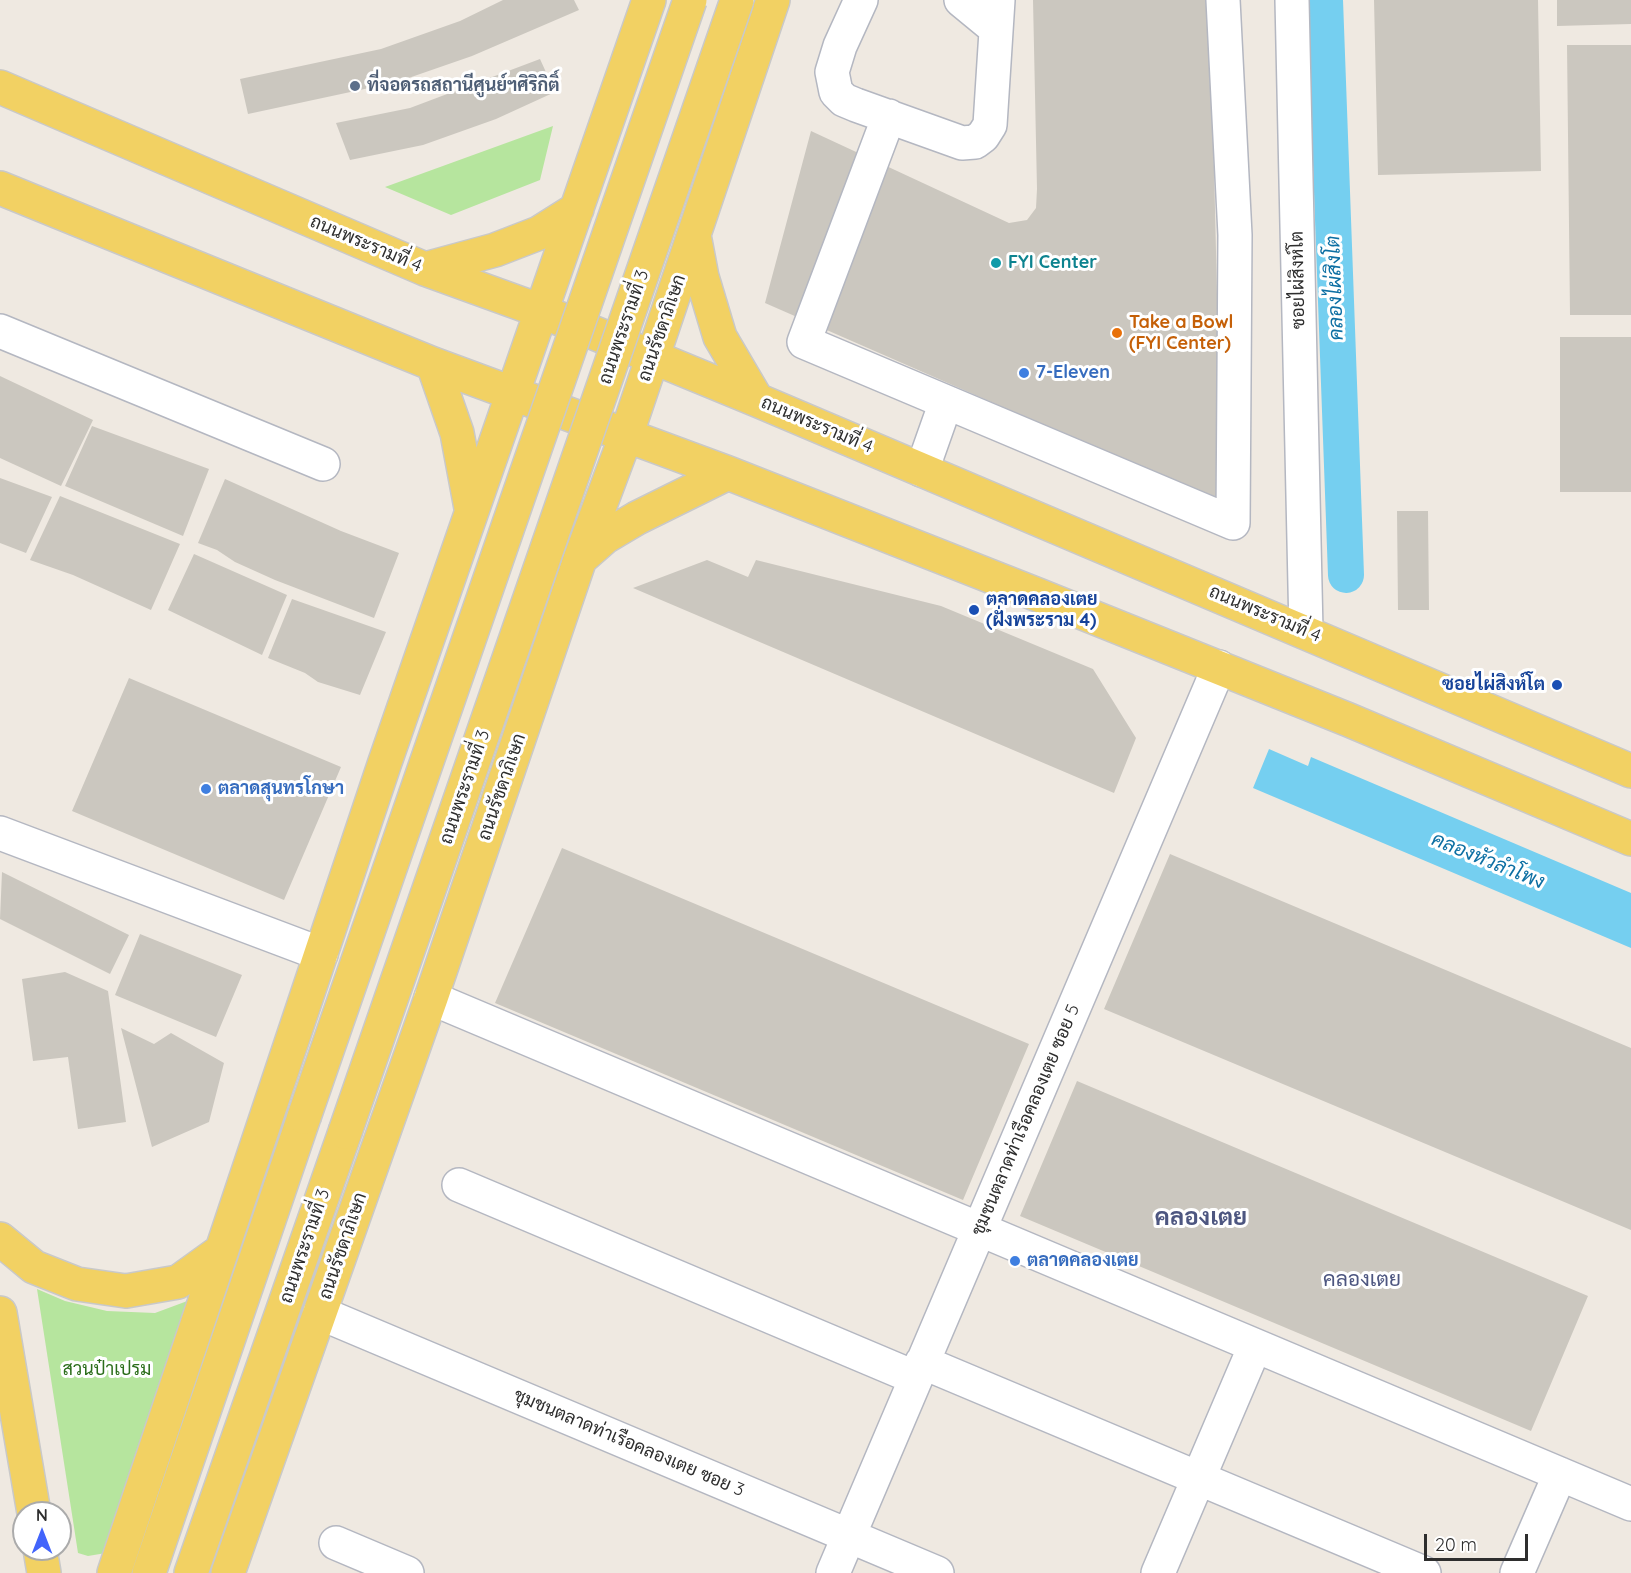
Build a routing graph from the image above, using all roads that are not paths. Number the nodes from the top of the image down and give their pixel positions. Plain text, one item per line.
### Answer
1 (649, 0) edge
2 (690, 0) edge
3 (737, 0) edge
4 (773, 0) edge
5 (861, 0) edge
6 (961, 0) edge
7 (1223, 0) edge
8 (1292, 0) edge
9 (996, 14) edge
10 (0, 87) edge
11 (890, 116) junction
12 (0, 188) edge
13 (577, 209) junction
14 (694, 234) junction
15 (424, 269) junction
16 (542, 311) junction
17 (0, 331) edge
18 (652, 357) junction
19 (434, 364) junction
20 (513, 392) junction
21 (757, 400) junction
22 (946, 402) junction
23 (626, 436) junction
24 (323, 464) dead end
25 (922, 470) junction
26 (728, 473) junction
27 (471, 513) junction
28 (580, 559) junction
29 (1306, 631) junction
30 (1219, 667) junction
31 (1631, 771) edge
32 (0, 833) edge
33 (1631, 839) edge
34 (321, 954) junction
35 (431, 998) junction
36 (459, 1185) dead end
37 (979, 1229) junction
38 (0, 1239) edge
39 (221, 1251) junction
40 (0, 1313) edge
41 (320, 1313) junction
42 (1255, 1346) junction
43 (919, 1370) junction
44 (1560, 1474) junction
45 (1199, 1478) junction
46 (32, 1501) edge
47 (1631, 1504) edge
48 (849, 1536) junction
49 (336, 1543) dead end
50 (114, 1573) edge
51 (149, 1573) edge
52 (191, 1573) edge
53 (228, 1573) edge
54 (407, 1573) edge
55 (832, 1573) edge
56 (937, 1573) edge
57 (1158, 1573) edge
58 (1424, 1573) edge
59 (1518, 1573) edge

1 - 13 main road
2 - 51 main road, bridge
3 - 52 main road, ถนนพระรามที่ 3, bridge
4 - 14 main road, ถนนรัชดาภิเษก
5 - 11 street
6 - 9 street
7 - 22 street
8 - 29 street, ซอยไผ่สิงห์โต
9 - 11 street
10 - 15 main road, ถนนพระรามที่ 4
11 - 22 street
12 - 19 main road
13 - 15 main road
13 - 16 main road
14 - 18 main road, ถนนรัชดาภิเษก
14 - 21 main road
15 - 16 main road, ถนนพระรามที่ 4
16 - 18 main road, ถนนพระรามที่ 4
16 - 20 main road
17 - 24 street
18 - 21 main road, ถนนพระรามที่ 4
18 - 23 main road, ถนนรัชดาภิเษก
19 - 20 main road
19 - 27 main road
20 - 23 main road
20 - 27 main road
21 - 25 main road, ถนนพระรามที่ 4
22 - 25 street
23 - 26 main road
23 - 28 main road, ถนนรัชดาภิเษก
25 - 29 main road, ถนนพระรามที่ 4
26 - 28 main road
26 - 30 main road
27 - 34 main road
28 - 35 main road, ถนนรัชดาภิเษก
29 - 31 main road, ถนนพระรามที่ 4
30 - 33 main road
30 - 37 street, ชุมชนตลาดท่าเรือคลองเตย ซอย 5
32 - 34 street
34 - 39 main road
35 - 37 street
35 - 41 main road, ถนนรัชดาภิเษก
36 - 43 street
37 - 42 street
37 - 43 street, ชุมชนตลาดท่าเรือคลองเตย ซอย 5
38 - 39 main road
39 - 50 main road
40 - 46 main road
41 - 48 street, ชุมชนตลาดท่าเรือคลองเตย ซอย 3
41 - 53 main road, ถนนรัชดาภิเษก
42 - 44 street
42 - 45 street
43 - 45 street
43 - 48 street, ชุมชนตลาดท่าเรือคลองเตย ซอย 5
44 - 47 street
44 - 59 street
45 - 57 street
45 - 58 street
48 - 55 street, ชุมชนตลาดท่าเรือคลองเตย ซอย 5
48 - 56 street, ชุมชนตลาดท่าเรือคลองเตย ซอย 3
49 - 54 street

